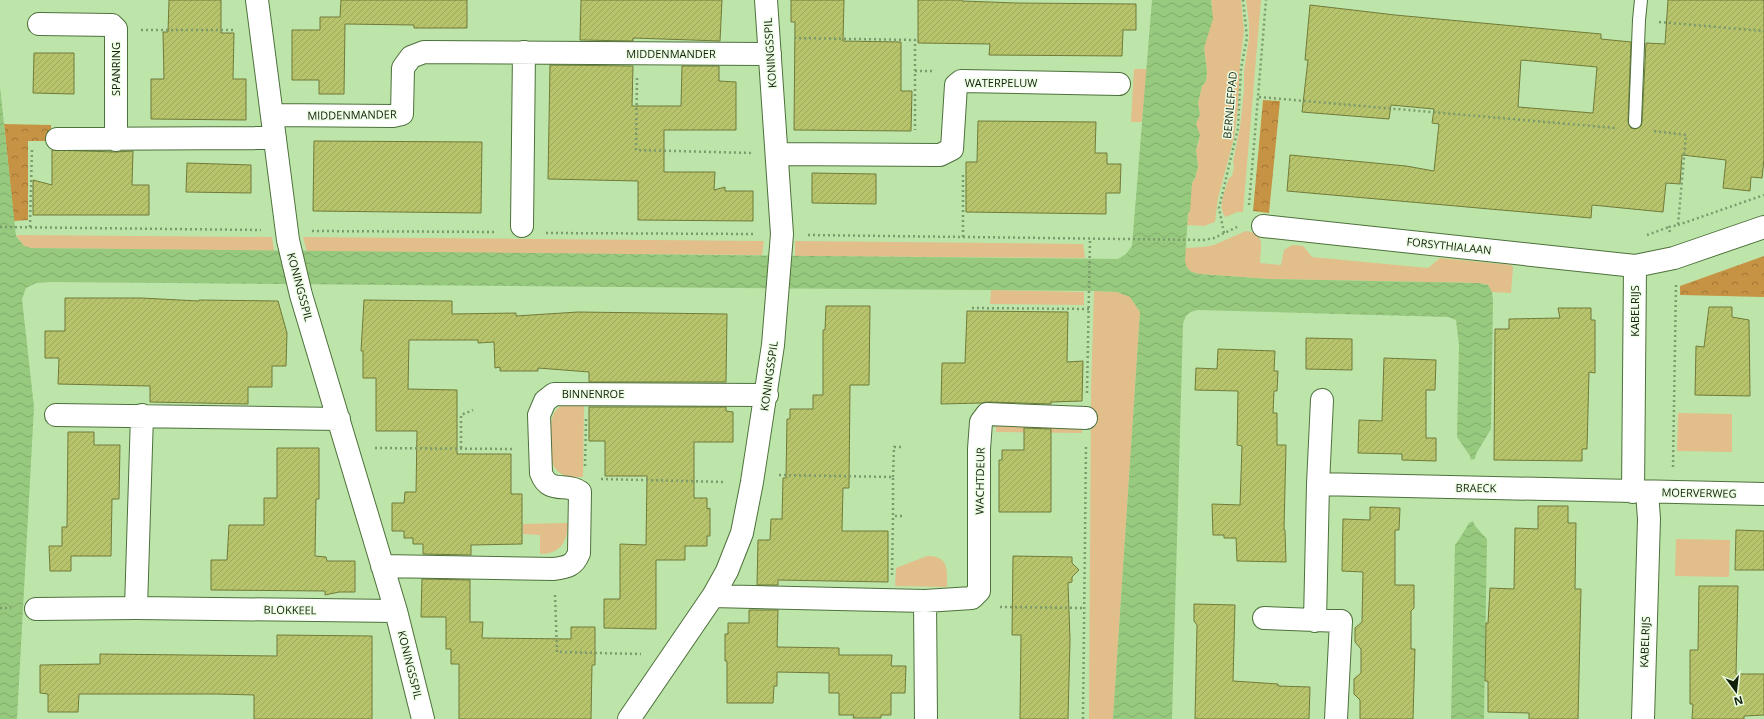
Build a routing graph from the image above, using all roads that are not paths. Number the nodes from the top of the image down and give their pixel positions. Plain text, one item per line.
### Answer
1 (257, 0) edge
2 (766, 0) edge
3 (1641, 0) edge
4 (39, 24) dead end
5 (770, 46) junction
6 (524, 52) junction
7 (1119, 84) dead end
8 (272, 115) junction
9 (1635, 122) dead end
10 (275, 138) junction
11 (57, 139) road end
12 (116, 140) junction
13 (777, 154) junction
14 (1255, 226) road end
15 (1764, 227) edge
16 (530, 230) road end
17 (1635, 266) junction
18 (767, 395) junction
19 (1322, 400) dead end
20 (56, 415) dead end
21 (142, 415) junction
22 (1086, 418) road end
23 (339, 419) junction
24 (1318, 484) junction
25 (1640, 492) junction
26 (1764, 494) edge
27 (382, 566) junction
28 (713, 596) junction
29 (925, 601) junction
30 (136, 608) junction
31 (36, 609) dead end
32 (396, 611) junction
33 (1264, 618) dead end
34 (1315, 620) junction
35 (423, 719) edge
36 (629, 719) edge
37 (926, 719) edge
38 (1336, 719) edge
39 (1643, 719) edge

1 - 8 street, KONINGSSPIL
2 - 5 street, KONINGSSPIL
3 - 9 lane
4 - 12 street, SPANRING
5 - 6 street, MIDDENMANDER
5 - 13 street, KONINGSSPIL
6 - 8 street, MIDDENMANDER
6 - 16 street
7 - 13 street, WATERPELUW
8 - 10 street, KONINGSSPIL
10 - 12 street
10 - 23 street, KONINGSSPIL
11 - 12 street
13 - 18 street, KONINGSSPIL
14 - 17 street, FORSYTHIALAAN
15 - 17 street
17 - 25 street, KABELRIJS
18 - 27 street, BINNENROE
18 - 28 street, KONINGSSPIL
19 - 24 street
20 - 21 street
21 - 23 street
21 - 30 street
22 - 29 street, WACHTDEUR
23 - 27 street, KONINGSSPIL
24 - 25 street, BRAECK
24 - 34 street
25 - 26 street, MOERVERWEG
25 - 39 street, KABELRIJS
27 - 32 street
28 - 29 street
28 - 36 street, KONINGSSPIL
29 - 37 street
30 - 31 street, BLOKKEEL
30 - 32 street, BLOKKEEL
32 - 35 street, KONINGSSPIL
33 - 34 street
34 - 38 street

